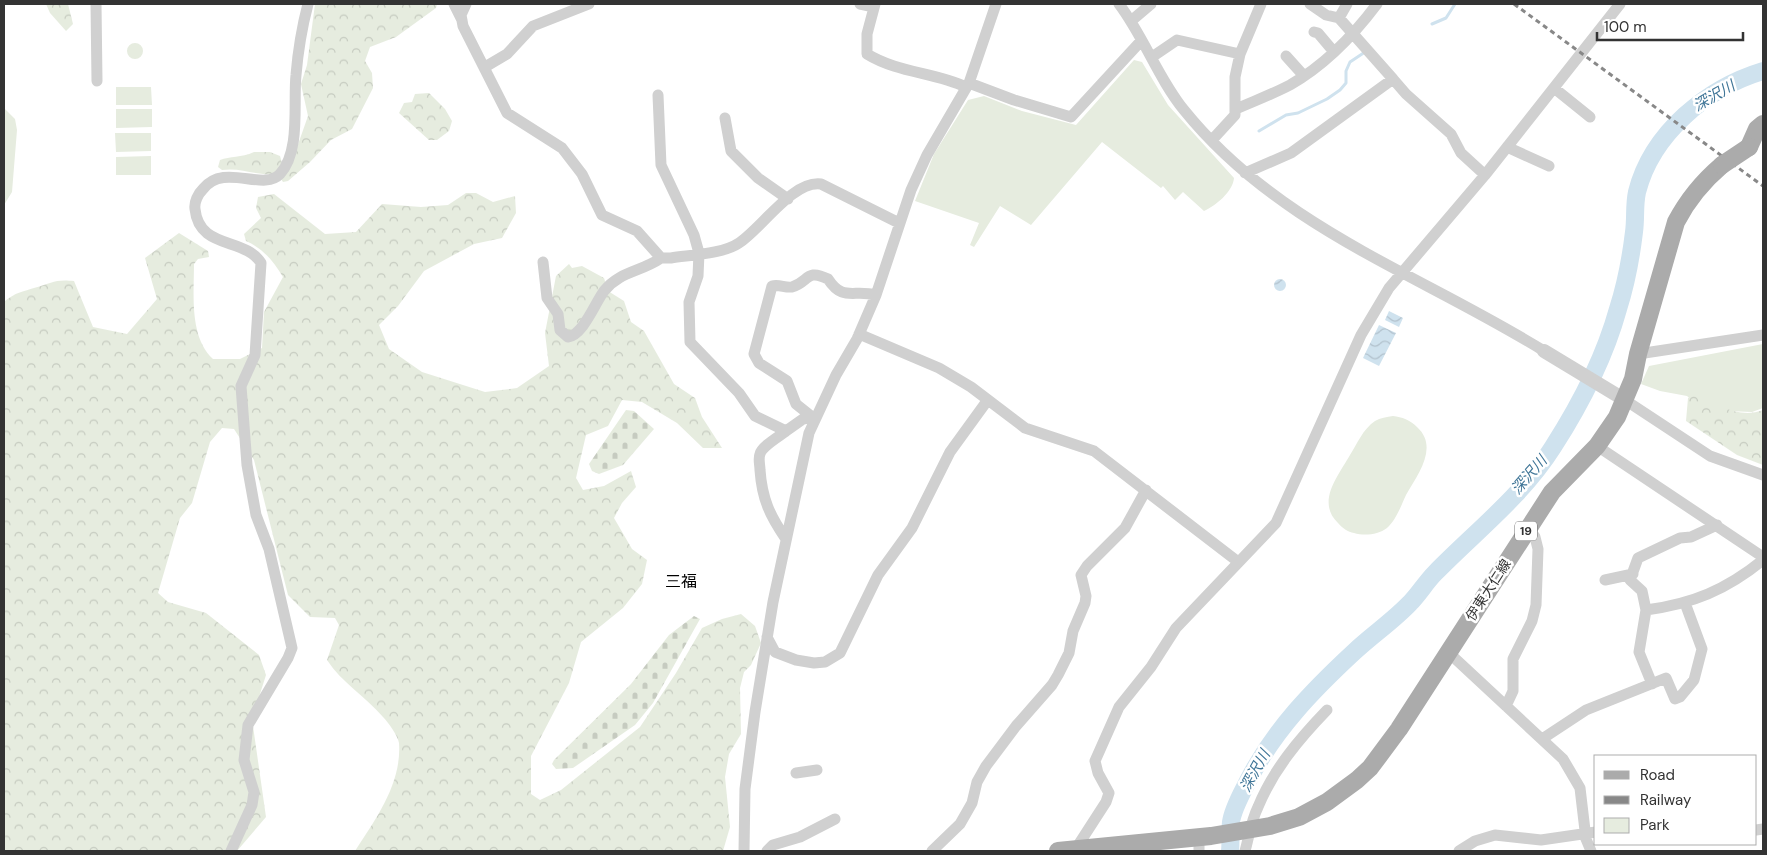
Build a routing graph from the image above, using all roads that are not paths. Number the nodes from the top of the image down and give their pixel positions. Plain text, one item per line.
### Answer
1 (96, 4) edge
2 (308, 4) edge
3 (454, 4) edge
4 (466, 4) edge
5 (589, 4) edge
6 (860, 4) edge
7 (996, 4) edge
8 (1119, 4) edge
9 (1150, 4) edge
10 (1261, 4) edge
11 (1310, 4) edge
12 (1347, 4) edge
13 (1377, 4) edge
14 (1620, 4) edge
15 (874, 5) edge
16 (1339, 18) junction
17 (462, 20) junction
18 (1131, 21) junction
19 (1314, 32) dead end
20 (1354, 34) junction
21 (1141, 41) junction
22 (1334, 52) junction
23 (1240, 54) junction
24 (1286, 56) dead end
25 (1152, 58) junction
26 (485, 67) junction
27 (1304, 76) junction
28 (1393, 79) junction
29 (96, 81) dead end
30 (968, 85) junction
31 (1554, 88) junction
32 (658, 95) dead end
33 (1236, 109) junction
34 (724, 118) dead end
35 (1590, 118) dead end
36 (1763, 124) edge
37 (1212, 140) junction
38 (1759, 145) edge
39 (1507, 147) junction
40 (1549, 166) dead end
41 (1245, 173) junction
42 (1485, 175) junction
43 (788, 199) junction
44 (899, 223) junction
45 (699, 253) junction
46 (661, 258) junction
47 (543, 262) dead end
48 (1401, 273) junction
49 (876, 295) junction
50 (859, 334) junction
51 (1763, 336) edge
52 (1544, 351) joint
53 (1638, 354) junction
54 (1624, 400) junction
55 (987, 401) junction
56 (813, 416) junction
57 (786, 431) junction
58 (1597, 446) junction
59 (1763, 475) edge
60 (1146, 490) junction
61 (1717, 525) junction
62 (1528, 528) junction
63 (786, 539) junction
64 (1763, 558) edge
65 (1238, 561) junction
66 (1633, 574) junction
67 (1605, 580) dead end
68 (1686, 603) junction
69 (1646, 610) junction
70 (767, 638) junction
71 (1448, 652) junction
72 (1652, 684) junction
73 (1506, 706) junction
74 (1327, 710) dead end
75 (1542, 739) junction
76 (817, 770) dead end
77 (796, 773) dead end
78 (836, 819) dead end
79 (1249, 830) junction
80 (1590, 833) edge
81 (1495, 835) junction
82 (1203, 842) edge
83 (1069, 850) edge
84 (230, 851) edge
85 (744, 851) edge
86 (767, 851) edge
87 (932, 851) edge
88 (1245, 851) edge
89 (1459, 851) edge
90 (1474, 851) edge
91 (1591, 851) edge

1 - 29 street
2 - 84 street
3 - 17 street
4 - 17 street
5 - 26 street
6 - 15 street
7 - 30 street
8 - 18 street
9 - 18 street
10 - 23 street
11 - 16 street
12 - 16 street
13 - 20 street
14 - 31 street
15 - 30 street
16 - 20 street
17 - 26 street
18 - 21 street
19 - 22 street
20 - 22 street
20 - 28 street
21 - 25 street
21 - 30 street
22 - 27 street
23 - 25 street
23 - 33 street
24 - 27 street
25 - 37 street
26 - 46 street
27 - 33 street
28 - 41 street
28 - 42 street
30 - 44 street
31 - 35 street
31 - 39 street
32 - 45 street
33 - 37 street
34 - 43 street
36 - 38 main road
37 - 41 street
38 - 53 main road, 伊東大仁線 / 19, bridge
39 - 40 street
39 - 42 street
41 - 48 street
42 - 48 street
43 - 44 street
43 - 45 street
44 - 49 street
45 - 46 street
45 - 57 street
46 - 47 street
48 - 52 street
48 - 65 street
49 - 50 street
49 - 56 street
50 - 55 street
50 - 56 street
51 - 53 street
52 - 54 street
53 - 54 main road, 伊東大仁線 / 19
54 - 58 main road, 伊東大仁線 / 19
54 - 59 street
55 - 60 street
55 - 70 street
56 - 57 street
56 - 63 street
57 - 63 street
58 - 61 street
58 - 62 main road, 伊東大仁線 / 19
60 - 65 street
60 - 87 street
61 - 64 street
61 - 66 street
62 - 71 main road, 伊東大仁線 / 19
62 - 73 street
63 - 70 street
64 - 68 street
65 - 83 street
66 - 67 street
66 - 69 street
68 - 69 street
68 - 72 street
69 - 72 street
70 - 85 street
71 - 73 street
71 - 79 main road, 伊東大仁線 / 19
72 - 75 street
73 - 75 street
74 - 79 street
75 - 80 street
76 - 77 street
78 - 86 street
79 - 82 main road, 伊東大仁線 / 19
79 - 88 street
80 - 81 street
80 - 91 street
81 - 89 street
81 - 90 street
82 - 83 main road, 伊東大仁線 / 19

